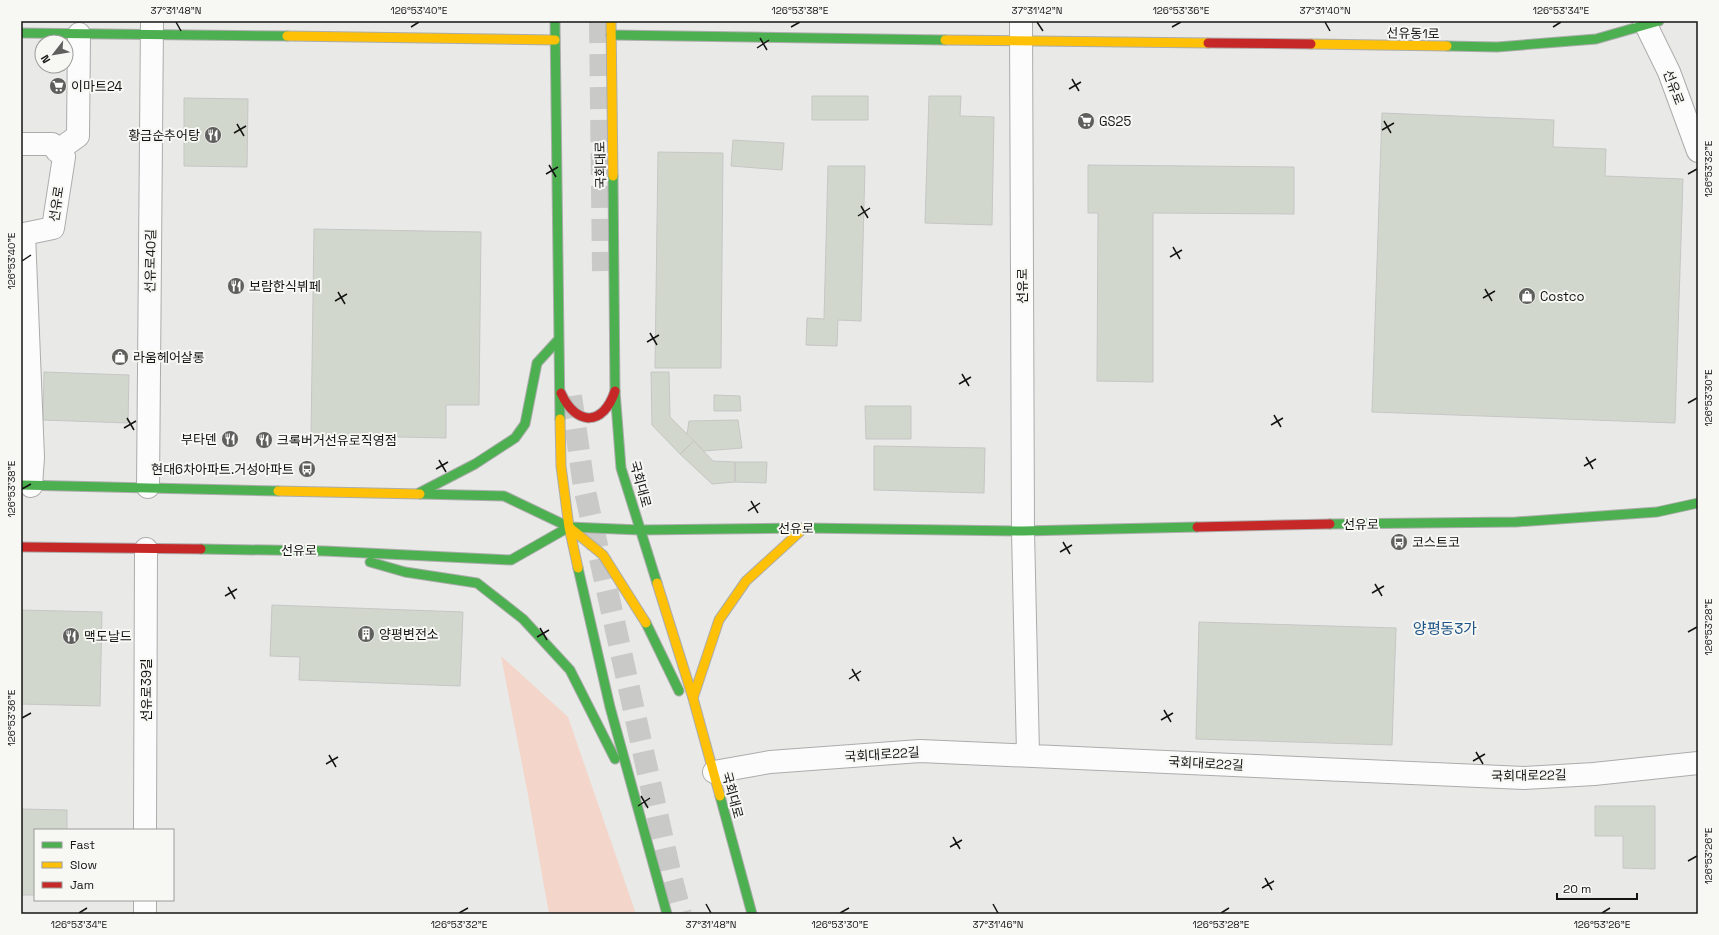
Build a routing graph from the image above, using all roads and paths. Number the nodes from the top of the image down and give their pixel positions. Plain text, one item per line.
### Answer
1 (555, 21) edge
2 (611, 21) edge
3 (1649, 22) edge
4 (152, 28) edge
5 (1020, 31) edge
6 (21, 33) edge
7 (79, 34) junction
8 (611, 35) junction
9 (555, 40) junction
10 (21, 144) edge
11 (57, 151) junction
12 (1698, 151) edge
13 (560, 339) junction
14 (615, 391) junction
15 (561, 393) junction
16 (26, 485) edge
17 (148, 487) junction
18 (417, 494) junction
19 (1698, 503) edge
20 (569, 527) junction
21 (804, 528) junction
22 (640, 530) junction
23 (1023, 532) junction
24 (21, 548) edge
25 (146, 550) junction
26 (325, 550) junction
27 (693, 698) junction
28 (708, 750) junction
29 (1028, 754) junction
30 (1698, 763) edge
31 (714, 772) junction
32 (635, 798) junction
33 (145, 829) edge
34 (145, 901) edge
35 (145, 914) edge
36 (668, 914) edge
37 (752, 914) edge

1 - 9 main road
2 - 8 main road, 국회대로
3 - 5 main road, 선유동1로
3 - 12 street, 선유로
4 - 7 main road
4 - 9 main road
4 - 17 street, 선유로40길
5 - 8 main road, 선유동1로
5 - 23 street, 선유로
6 - 7 main road
7 - 11 street
8 - 14 main road, 국회대로
9 - 13 main road
10 - 11 street
11 - 16 street, 선유로
13 - 15 main road
13 - 18 main road
14 - 15 main road
14 - 22 main road, 국회대로
15 - 20 main road
16 - 17 main road, 선유로
17 - 18 main road, 선유로
18 - 20 main road, 선유로
19 - 23 main road, 선유로
20 - 22 main road, 선유로
20 - 26 main road, 선유로
20 - 28 main road
20 - 32 main road
21 - 22 main road, 선유로
21 - 23 main road, 선유로
21 - 27 main road
22 - 27 main road, 국회대로
23 - 29 street
24 - 25 main road, 선유로
25 - 26 main road, 선유로
25 - 33 street, 선유로39길
26 - 32 main road
27 - 28 main road, 국회대로
28 - 31 main road, 국회대로
29 - 30 street, 국회대로22길
29 - 31 street, 국회대로22길
31 - 37 main road, 국회대로
32 - 36 main road
34 - 35 street

